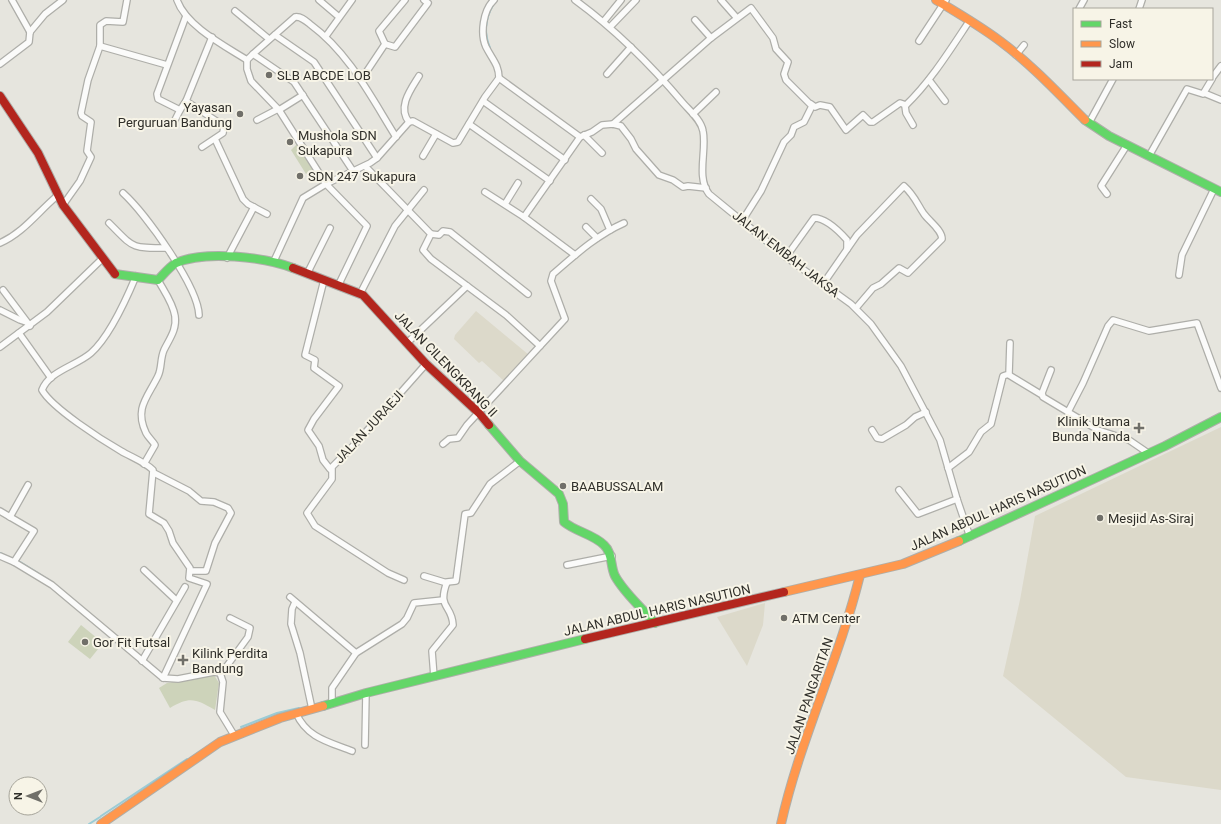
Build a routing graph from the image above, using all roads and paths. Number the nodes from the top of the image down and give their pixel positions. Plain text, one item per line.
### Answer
1 (12, 0) edge
2 (63, 0) edge
3 (127, 0) edge
4 (177, 0) edge
5 (318, 0) edge
6 (352, 0) edge
7 (405, 0) edge
8 (494, 0) edge
9 (575, 0) edge
10 (621, 0) edge
11 (636, 0) edge
12 (721, 0) edge
13 (936, 0) edge
14 (427, 1) edge
15 (945, 3) edge
16 (234, 11) dead end
17 (186, 16) junction
18 (339, 17) junction
19 (736, 18) junction
20 (695, 20) dead end
21 (970, 20) junction
22 (604, 21) junction
23 (610, 27) junction
24 (30, 32) junction
25 (276, 35) junction
26 (326, 36) junction
27 (212, 37) junction
28 (710, 38) junction
29 (269, 39) junction
30 (918, 41) dead end
31 (385, 44) junction
32 (1024, 45) dead end
33 (100, 46) junction
34 (631, 47) junction
35 (253, 54) junction
36 (1016, 55) junction
37 (247, 60) junction
38 (0, 64) edge
39 (167, 65) junction
40 (1221, 66) edge
41 (607, 74) dead end
42 (419, 76) dead end
43 (499, 78) junction
44 (1213, 78) edge
45 (663, 79) junction
46 (361, 80) junction
47 (929, 80) junction
48 (1112, 80) edge
49 (1211, 80) edge
50 (716, 92) dead end
51 (1204, 93) junction
52 (303, 95) junction
53 (0, 96) edge
54 (1221, 100) edge
55 (186, 101) junction
56 (483, 101) junction
57 (946, 101) dead end
58 (812, 104) junction
59 (906, 105) junction
60 (278, 109) junction
61 (180, 110) junction
62 (693, 114) junction
63 (257, 120) dead end
64 (1090, 121) junction
65 (409, 122) junction
66 (173, 124) dead end
67 (469, 124) junction
68 (614, 124) junction
69 (913, 125) dead end
70 (436, 134) junction
71 (582, 136) junction
72 (396, 137) junction
73 (215, 139) junction
74 (1127, 145) junction
75 (202, 147) dead end
76 (602, 153) dead end
77 (423, 156) dead end
78 (1149, 156) junction
79 (377, 158) junction
80 (565, 160) junction
81 (365, 166) junction
82 (353, 171) junction
83 (550, 181) junction
84 (518, 182) dead end
85 (326, 184) junction
86 (706, 188) junction
87 (424, 190) dead end
88 (1217, 190) edge
89 (486, 192) dead end
90 (123, 193) dead end
91 (1107, 194) dead end
92 (57, 196) junction
93 (591, 199) dead end
94 (505, 204) junction
95 (63, 205) junction
96 (254, 207) junction
97 (407, 210) junction
98 (267, 214) dead end
99 (524, 217) junction
100 (742, 221) junction
101 (109, 223) dead end
102 (624, 223) dead end
103 (586, 227) dead end
104 (330, 228) dead end
105 (610, 230) junction
106 (431, 234) junction
107 (597, 238) junction
108 (0, 243) edge
109 (166, 248) junction
110 (847, 250) junction
111 (575, 255) junction
112 (786, 257) junction
113 (103, 258) junction
114 (227, 258) junction
115 (274, 261) junction
116 (177, 263) junction
117 (307, 274) junction
118 (1179, 275) dead end
119 (136, 276) junction
120 (158, 280) junction
121 (324, 280) junction
122 (823, 284) junction
123 (338, 286) junction
124 (467, 286) junction
125 (3, 290) dead end
126 (360, 294) junction
127 (528, 294) dead end
128 (856, 308) junction
129 (0, 310) edge
130 (199, 315) dead end
131 (28, 324) junction
132 (19, 333) junction
133 (407, 343) junction
134 (1010, 343) dead end
135 (540, 346) junction
136 (0, 347) edge
137 (426, 364) junction
138 (1051, 370) dead end
139 (1009, 375) junction
140 (51, 378) junction
141 (1221, 388) edge
142 (1042, 395) junction
143 (926, 412) junction
144 (1068, 412) junction
145 (479, 413) junction
146 (1221, 417) edge
147 (872, 430) dead end
148 (443, 444) dead end
149 (1148, 453) junction
150 (520, 461) junction
151 (144, 464) junction
152 (948, 468) junction
153 (330, 469) junction
154 (154, 473) junction
155 (28, 485) dead end
156 (899, 490) dead end
157 (957, 499) junction
158 (0, 511) edge
159 (10, 517) junction
160 (970, 536) junction
161 (0, 556) edge
162 (612, 556) junction
163 (14, 562) junction
164 (567, 566) dead end
165 (144, 570) dead end
166 (190, 571) junction
167 (860, 575) junction
168 (424, 576) dead end
169 (404, 580) dead end
170 (447, 583) junction
171 (185, 587) dead end
172 (290, 597) dead end
173 (176, 600) junction
174 (443, 600) junction
175 (295, 602) junction
176 (230, 618) dead end
177 (655, 623) junction
178 (356, 653) junction
179 (142, 662) junction
180 (221, 674) junction
181 (434, 677) junction
182 (163, 678) junction
183 (366, 693) junction
184 (332, 703) junction
185 (312, 709) junction
186 (296, 713) junction
187 (234, 735) junction
188 (365, 745) dead end
189 (352, 751) dead end
190 (101, 824) edge
191 (781, 824) edge

1 - 24 street
2 - 24 street
3 - 33 street
4 - 17 street
5 - 18 street
6 - 18 street
7 - 31 street
8 - 43 street
9 - 22 street
10 - 22 street
11 - 23 street
12 - 19 street
13 - 15 main road
14 - 31 street
15 - 21 main road
15 - 30 street
16 - 29 street
17 - 27 street
17 - 39 street
18 - 26 street
19 - 28 street
19 - 58 street
20 - 28 street
21 - 36 main road
21 - 47 street
22 - 23 street
23 - 34 street
24 - 38 street
25 - 26 street
25 - 29 street
25 - 79 street
26 - 46 street
27 - 37 street
27 - 55 street
28 - 45 street
29 - 35 street
31 - 46 street
32 - 36 street
33 - 39 street
33 - 95 street
34 - 41 street
34 - 45 street
35 - 37 street
35 - 52 street
36 - 64 main road
37 - 60 street
39 - 61 street
40 - 44 street
42 - 65 street
43 - 56 street
43 - 71 street
45 - 62 street
45 - 68 street
46 - 72 street
47 - 57 street
47 - 59 street
48 - 64 street
49 - 51 street
50 - 62 street
51 - 54 street
51 - 78 street
52 - 60 street
52 - 82 street
53 - 92 main road
55 - 61 street
55 - 73 street
56 - 67 street
56 - 80 street
58 - 59 street
58 - 100 street
59 - 69 street
60 - 63 street
60 - 85 street
61 - 66 street
62 - 86 street
64 - 74 main road
65 - 70 street
65 - 72 street
67 - 70 street
67 - 83 street
68 - 71 street
68 - 86 street
70 - 77 street
71 - 76 street
71 - 80 street
72 - 79 street
73 - 75 street
73 - 96 street
74 - 78 main road
74 - 91 street
78 - 88 main road
79 - 81 street
80 - 83 street
81 - 82 street
81 - 97 street
82 - 85 street
83 - 99 street
84 - 94 street
85 - 115 street
85 - 123 street
86 - 100 street, JALAN EMBAH JAKSA
87 - 97 street
88 - 118 street
89 - 94 street
90 - 109 street
92 - 95 main road
92 - 108 street
93 - 105 street
94 - 99 street
95 - 113 main road
96 - 98 street
96 - 114 street
97 - 106 street
97 - 126 street
99 - 111 street
100 - 112 street, JALAN EMBAH JAKSA
101 - 109 street
102 - 105 street
103 - 107 street
104 - 117 street
105 - 107 street
106 - 124 street
106 - 127 street
107 - 111 street
109 - 116 street
110 - 112 street
110 - 122 street
110 - 128 street
111 - 135 street
112 - 122 street, JALAN EMBAH JAKSA
113 - 119 main road
113 - 131 street
114 - 115 main road, JALAN CILENGKRANG II
114 - 116 main road, JALAN CILENGKRANG II
115 - 117 main road, JALAN CILENGKRANG II
116 - 120 main road, JALAN CILENGKRANG II
116 - 130 street
117 - 121 main road, JALAN CILENGKRANG II
119 - 120 main road
119 - 140 street
120 - 151 street
121 - 123 main road, JALAN CILENGKRANG II
121 - 153 street
122 - 128 street, JALAN EMBAH JAKSA
123 - 126 main road, JALAN CILENGKRANG II
124 - 133 street
124 - 135 street
125 - 131 street
126 - 133 main road, JALAN CILENGKRANG II
128 - 143 street, JALAN EMBAH JAKSA
129 - 131 street
131 - 132 street
132 - 136 street
132 - 140 street
133 - 137 main road, JALAN CILENGKRANG II
134 - 139 street
135 - 145 street
137 - 145 main road, JALAN CILENGKRANG II
137 - 153 street, JALAN JURAEJI
138 - 142 street
139 - 142 street
139 - 152 street
140 - 151 street
141 - 144 street
142 - 144 street
143 - 147 street
143 - 152 street, JALAN EMBAH JAKSA
144 - 149 street
145 - 148 street
145 - 150 main road, JALAN CILENGKRANG II
146 - 149 main road, JALAN ABDUL HARIS NASUTION
149 - 160 main road, JALAN ABDUL HARIS NASUTION
150 - 162 main road, JALAN CILENGKRANG II
150 - 170 street
151 - 154 street
152 - 157 street, JALAN EMBAH JAKSA
153 - 169 street, JALAN JURAEJI
154 - 166 street
154 - 166 street
155 - 159 street
156 - 157 street
157 - 160 street, JALAN EMBAH JAKSA
158 - 159 street
159 - 163 street
160 - 167 main road, JALAN ABDUL HARIS NASUTION
161 - 163 street
162 - 164 street
162 - 177 main road
163 - 179 street
165 - 173 street
166 - 182 street
167 - 177 main road, JALAN ABDUL HARIS NASUTION
167 - 191 main road, JALAN PANGARITAN
168 - 170 street
170 - 174 street
171 - 173 street
172 - 175 street
173 - 179 street
174 - 178 street
174 - 181 street
175 - 178 street
175 - 185 street
176 - 180 street
177 - 181 main road, JALAN ABDUL HARIS NASUTION
178 - 184 street
179 - 182 street
180 - 182 street
180 - 187 street
181 - 183 main road, JALAN ABDUL HARIS NASUTION
183 - 184 main road, JALAN ABDUL HARIS NASUTION
183 - 188 street
184 - 185 main road, JALAN ABDUL HARIS NASUTION
185 - 186 main road, JALAN ABDUL HARIS NASUTION
186 - 187 main road, JALAN ABDUL HARIS NASUTION
186 - 189 street
187 - 190 main road, JALAN ABDUL HARIS NASUTION

